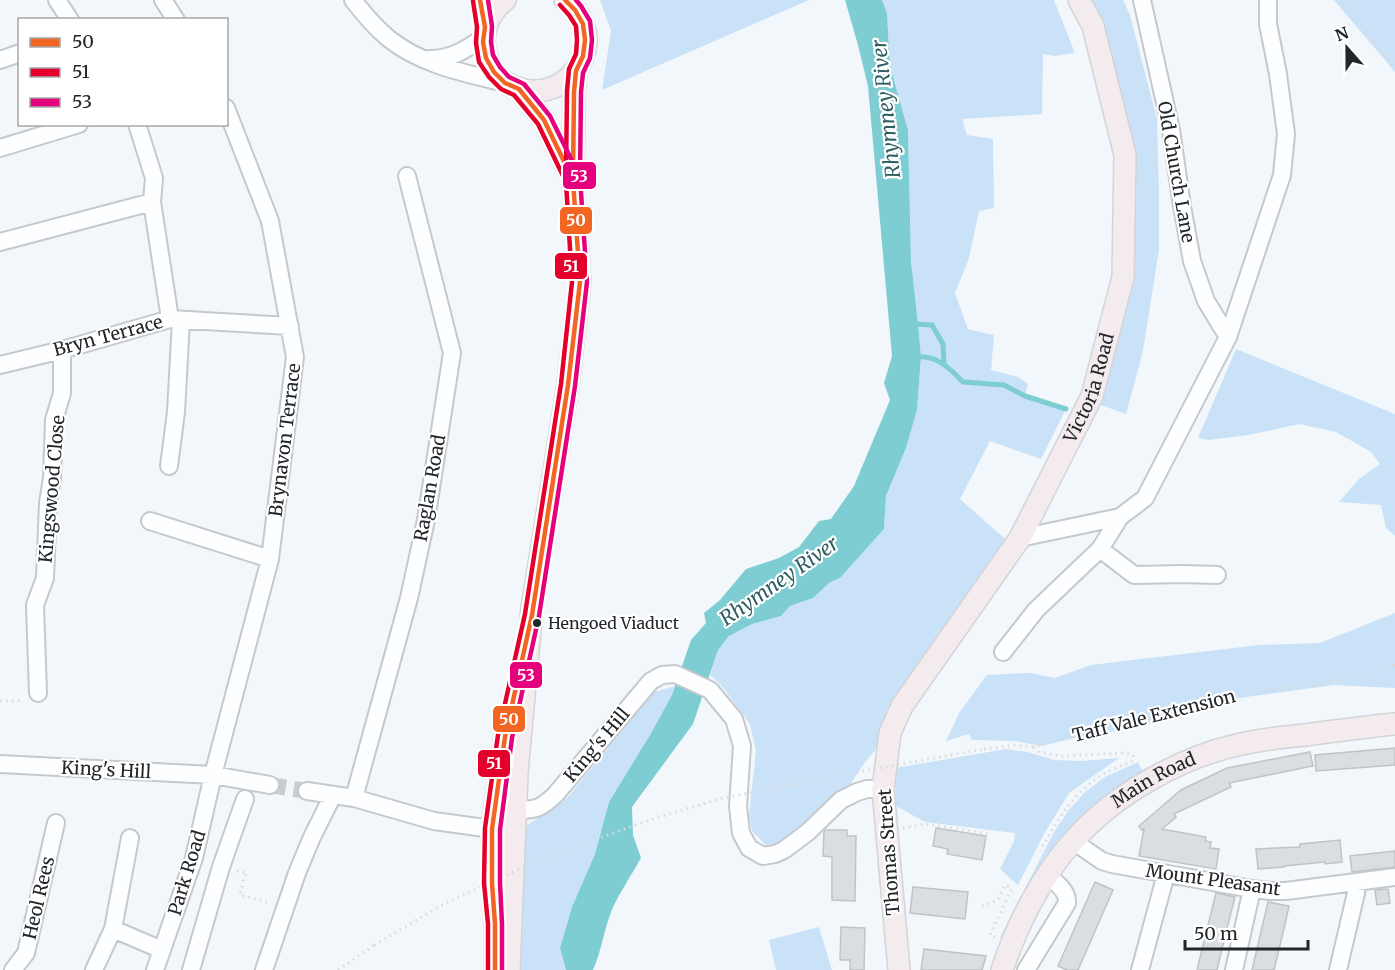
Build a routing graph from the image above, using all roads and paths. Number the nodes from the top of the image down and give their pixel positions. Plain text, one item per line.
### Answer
1 (57, 0) edge
2 (163, 0) edge
3 (353, 0) edge
4 (480, 0) edge
5 (505, 0) edge
6 (565, 0) edge
7 (1079, 0) edge
8 (1142, 0) edge
9 (1268, 0) edge
10 (1347, 0) edge
11 (69, 18) edge
12 (175, 18) edge
13 (485, 32) junction
14 (18, 54) edge
15 (422, 58) junction
16 (0, 60) edge
17 (1395, 66) edge
18 (576, 71) junction
19 (512, 86) junction
20 (228, 113) edge
21 (72, 126) edge
22 (138, 126) edge
23 (0, 148) edge
24 (407, 176) dead end
25 (573, 180) junction
26 (152, 202) junction
27 (0, 242) edge
28 (176, 319) junction
29 (290, 326) junction
30 (1228, 337) junction
31 (62, 350) junction
32 (0, 365) edge
33 (169, 466) dead end
34 (1120, 517) junction
35 (150, 521) dead end
36 (1020, 538) junction
37 (1100, 549) junction
38 (270, 559) junction
39 (1217, 575) dead end
40 (532, 615) junction
41 (1004, 652) dead end
42 (1395, 665) edge
43 (38, 693) dead end
44 (1395, 724) edge
45 (890, 734) joint
46 (1034, 747) junction
47 (0, 764) edge
48 (213, 775) junction
49 (270, 785) tunnel mouth
50 (883, 789) junction
51 (307, 790) tunnel mouth
52 (333, 795) junction
53 (354, 798) junction
54 (245, 799) dead end
55 (515, 810) junction
56 (56, 823) dead end
57 (925, 824) dead end
58 (492, 829) junction
59 (990, 834) dead end
60 (130, 838) dead end
61 (1073, 841) junction
62 (194, 858) junction
63 (1036, 858) dead end
64 (221, 867) junction
65 (247, 873) dead end
66 (1166, 874) junction
67 (1047, 876) junction
68 (1395, 877) edge
69 (1356, 883) junction
70 (1252, 889) junction
71 (264, 902) dead end
72 (982, 906) dead end
73 (113, 929) junction
74 (1000, 931) dead end
75 (162, 950) junction
76 (13, 970) edge
77 (94, 970) edge
78 (155, 970) edge
79 (191, 970) edge
80 (264, 970) edge
81 (338, 970) edge
82 (495, 970) edge
83 (509, 970) edge
84 (899, 970) edge
85 (1002, 970) edge
86 (1026, 970) edge
87 (1140, 970) edge
88 (1234, 970) edge
89 (1338, 970) edge

1 - 11 street
2 - 12 street
3 - 15 street
4 - 13 main road
5 - 13 main road
6 - 18 main road
7 - 36 main road, Victoria Road
8 - 30 street, Old Church Lane
9 - 30 street
10 - 17 path
13 - 15 street
13 - 19 main road
14 - 16 street
15 - 19 street
18 - 19 main road
18 - 25 main road
19 - 25 main road
20 - 29 street, Brynavon Terrace
21 - 23 street
22 - 26 street
24 - 53 street, Raglan Road
25 - 40 main road
26 - 27 street
26 - 28 street
28 - 29 street, Bryn Terrace
28 - 31 street, Bryn Terrace
28 - 33 street
29 - 38 street, Brynavon Terrace
30 - 34 street
31 - 32 street, Bryn Terrace
31 - 43 street, Kingswood Close
34 - 36 street
34 - 37 street
35 - 38 street
36 - 45 main road, Victoria Road
37 - 39 street
37 - 41 street
38 - 48 street, Brynavon Terrace
40 - 55 main road
40 - 58 main road
42 - 46 path, Taff Vale Extension
44 - 61 main road, Main Road
45 - 50 main road, Thomas Street
46 - 63 path
46 - 81 path, Taff Vale Extension, bridge
47 - 48 street, King's Hill
48 - 49 street, King's Hill
48 - 62 street, Park Road
50 - 55 street, King's Hill
50 - 84 main road, Thomas Street
51 - 52 street
52 - 53 street
52 - 80 street
53 - 58 street
54 - 64 street
55 - 83 main road
56 - 76 street, Heol Rees
57 - 59 path
58 - 82 main road
60 - 73 street
61 - 66 street, Mount Pleasant
61 - 67 main road, Main Road
62 - 64 street
62 - 75 street, Park Road
64 - 79 street
65 - 71 path
66 - 70 street, Mount Pleasant
66 - 87 street
67 - 85 main road, Main Road
67 - 86 street
68 - 69 street, Mount Pleasant
69 - 70 street, Mount Pleasant
69 - 89 street
70 - 88 street
72 - 74 path
73 - 75 street
73 - 77 street
75 - 78 street, Park Road

